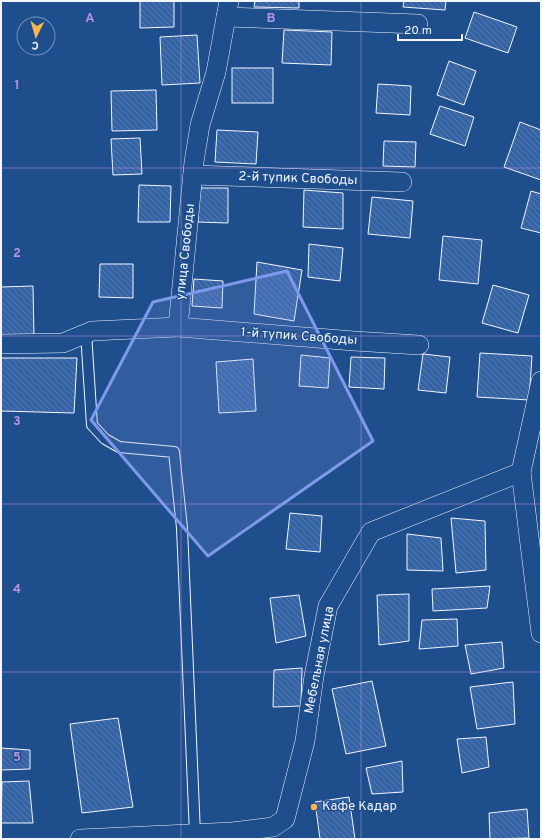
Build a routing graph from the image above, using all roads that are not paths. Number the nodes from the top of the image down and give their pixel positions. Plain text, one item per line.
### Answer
1 (228, 9) edge
2 (418, 24) dead end
3 (193, 175) junction
4 (402, 182) dead end
5 (178, 327) junction
6 (86, 333) junction
7 (1, 344) edge
8 (420, 344) dead end
9 (541, 382) edge
10 (521, 472) junction
11 (541, 633) edge
12 (195, 834) junction
13 (232, 836) edge
14 (90, 839) edge

1 - 2 street
1 - 3 street, улица Свободы
3 - 4 street, 2-й тупик Свободы
3 - 5 street, улица Свободы
5 - 6 street
5 - 8 street, 1-й тупик Свободы
6 - 7 street
6 - 12 lane
9 - 10 street
10 - 11 street
10 - 13 street, Мебельная улица
12 - 13 street, Мебельная улица
12 - 14 street, Мебельная улица

